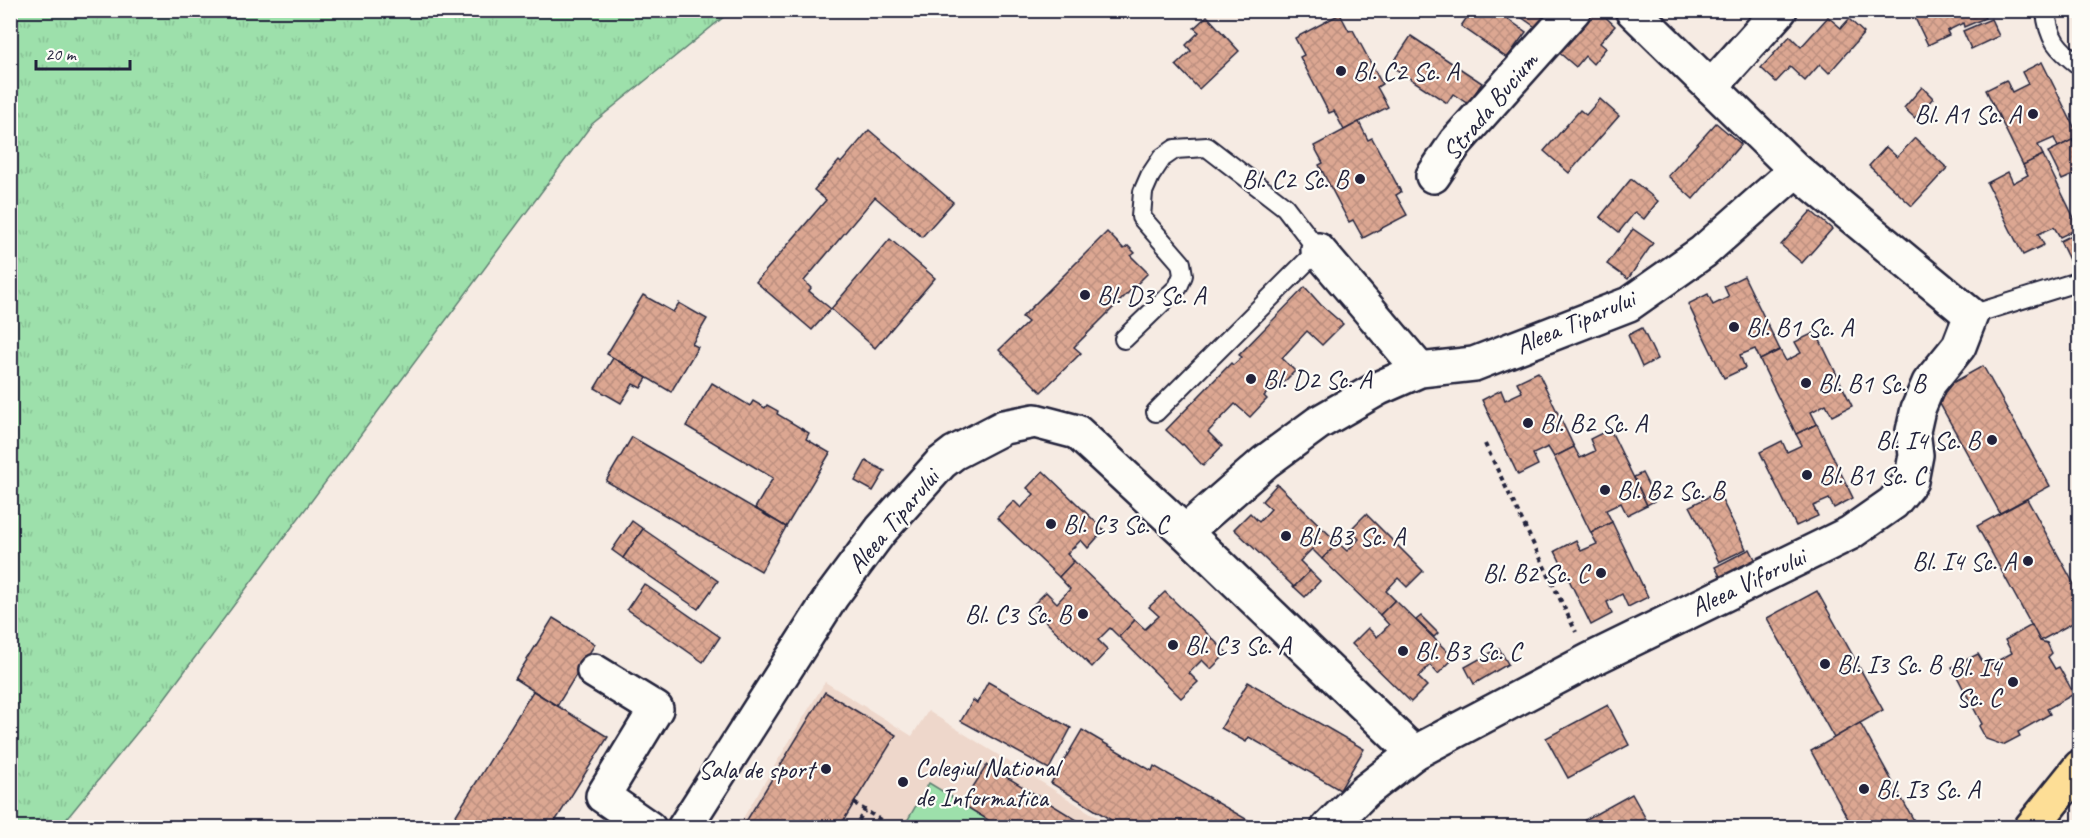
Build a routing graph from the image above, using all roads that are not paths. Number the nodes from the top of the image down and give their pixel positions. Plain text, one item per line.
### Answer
1 (1574, 10) edge
2 (1632, 10) edge
3 (1780, 10) edge
4 (2046, 10) edge
5 (2079, 66) edge
6 (1711, 87) junction
7 (1797, 170) junction
8 (1433, 176) dead end
9 (1318, 250) junction
10 (2079, 281) edge
11 (1971, 315) junction
12 (1124, 339) dead end
13 (1420, 370) junction
14 (1156, 412) dead end
15 (1185, 532) junction
16 (594, 671) dead end
17 (1414, 753) junction
18 (2079, 767) edge
19 (649, 828) edge
20 (684, 828) edge
21 (1328, 828) edge
22 (2031, 828) edge

1 - 8 street, Strada Bucium
2 - 6 street
3 - 6 street
4 - 5 lane
6 - 7 street
7 - 11 street
7 - 13 street, Aleea Tiparului
9 - 12 lane
9 - 13 street
9 - 14 lane
10 - 11 lane
11 - 17 street, Aleea Viforului
13 - 15 street, Aleea Tiparului
15 - 17 street, Aleea Tiparului
15 - 20 street, Aleea Tiparului
16 - 19 street
17 - 21 street
18 - 22 main road

